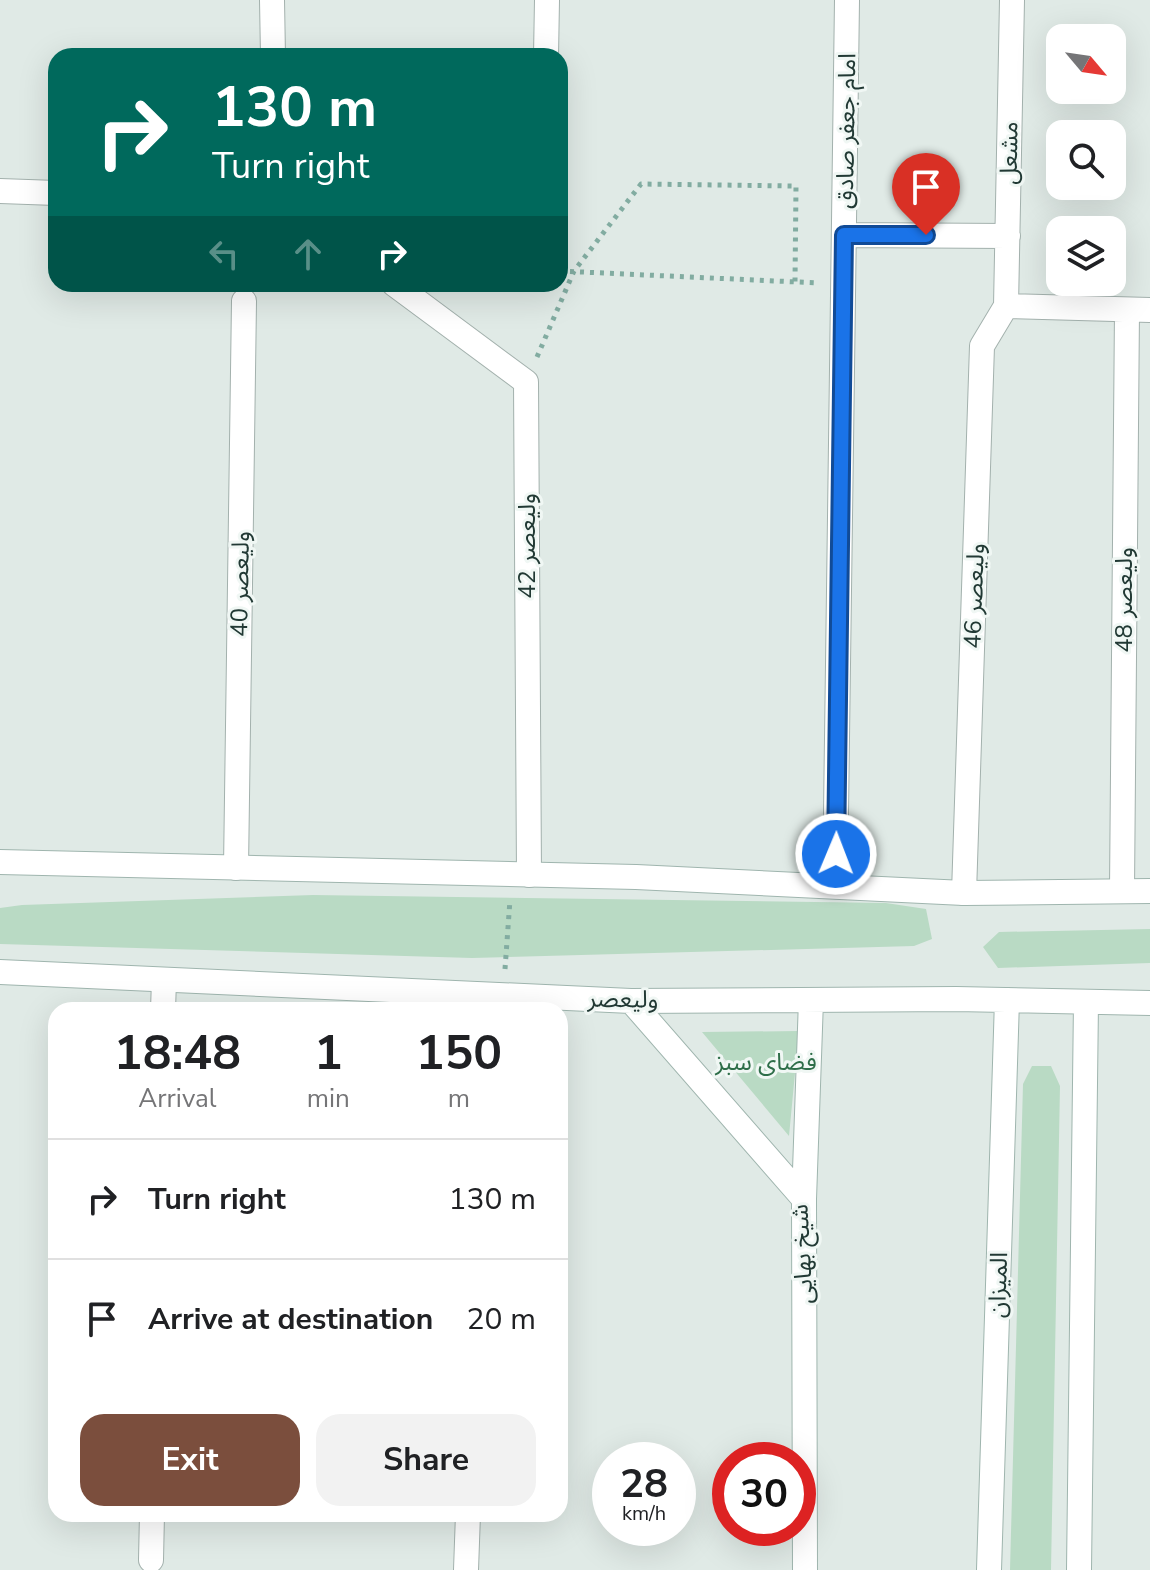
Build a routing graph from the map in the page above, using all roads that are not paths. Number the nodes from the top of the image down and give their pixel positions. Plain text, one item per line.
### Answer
1 (272, 0) edge
2 (547, 0) edge
3 (847, 0) edge
4 (1012, 0) edge
5 (273, 48) edge
6 (546, 48) edge
7 (0, 191) edge
8 (48, 193) edge
9 (844, 235) junction
10 (1008, 236) junction
11 (405, 292) edge
12 (244, 301) dead end
13 (1006, 306) junction
14 (1138, 310) edge
15 (0, 862) edge
16 (236, 868) junction
17 (521, 875) junction
18 (835, 886) junction
19 (1122, 890) junction
20 (1150, 891) edge
21 (964, 893) junction
22 (0, 972) edge
23 (164, 980) junction
24 (490, 1000) edge
25 (811, 1000) junction
26 (1007, 1000) junction
27 (631, 1001) junction
28 (163, 1002) edge
29 (1086, 1002) junction
30 (1150, 1003) edge
31 (804, 1199) junction
32 (152, 1522) edge
33 (468, 1522) edge
34 (151, 1560) dead end
35 (466, 1570) edge
36 (805, 1570) edge
37 (989, 1570) edge
38 (1079, 1570) edge

1 - 5 street
2 - 6 street
3 - 9 street, امام جعفر صادق
4 - 10 street, مشعل
7 - 8 street
9 - 10 street
9 - 18 street, امام جعفر صادق
10 - 13 street, مشعل
11 - 17 street, ولیعصر 42
12 - 16 street, ولیعصر 40
13 - 14 street
13 - 21 street, ولیعصر 46
14 - 19 street, ولیعصر 48
15 - 16 street
16 - 17 street
17 - 18 street
18 - 21 street
19 - 20 street
19 - 21 street
22 - 23 street, ولیعصر
23 - 24 street, ولیعصر
23 - 28 street
24 - 27 street, ولیعصر
25 - 26 street, ولیعصر
25 - 27 street, ولیعصر
25 - 31 street
26 - 29 street, ولیعصر
26 - 37 street, المیزان
27 - 31 street, شیخ بهایی
29 - 30 street, ولیعصر
29 - 38 street
31 - 36 street, شیخ بهایی
32 - 34 street
33 - 35 street

